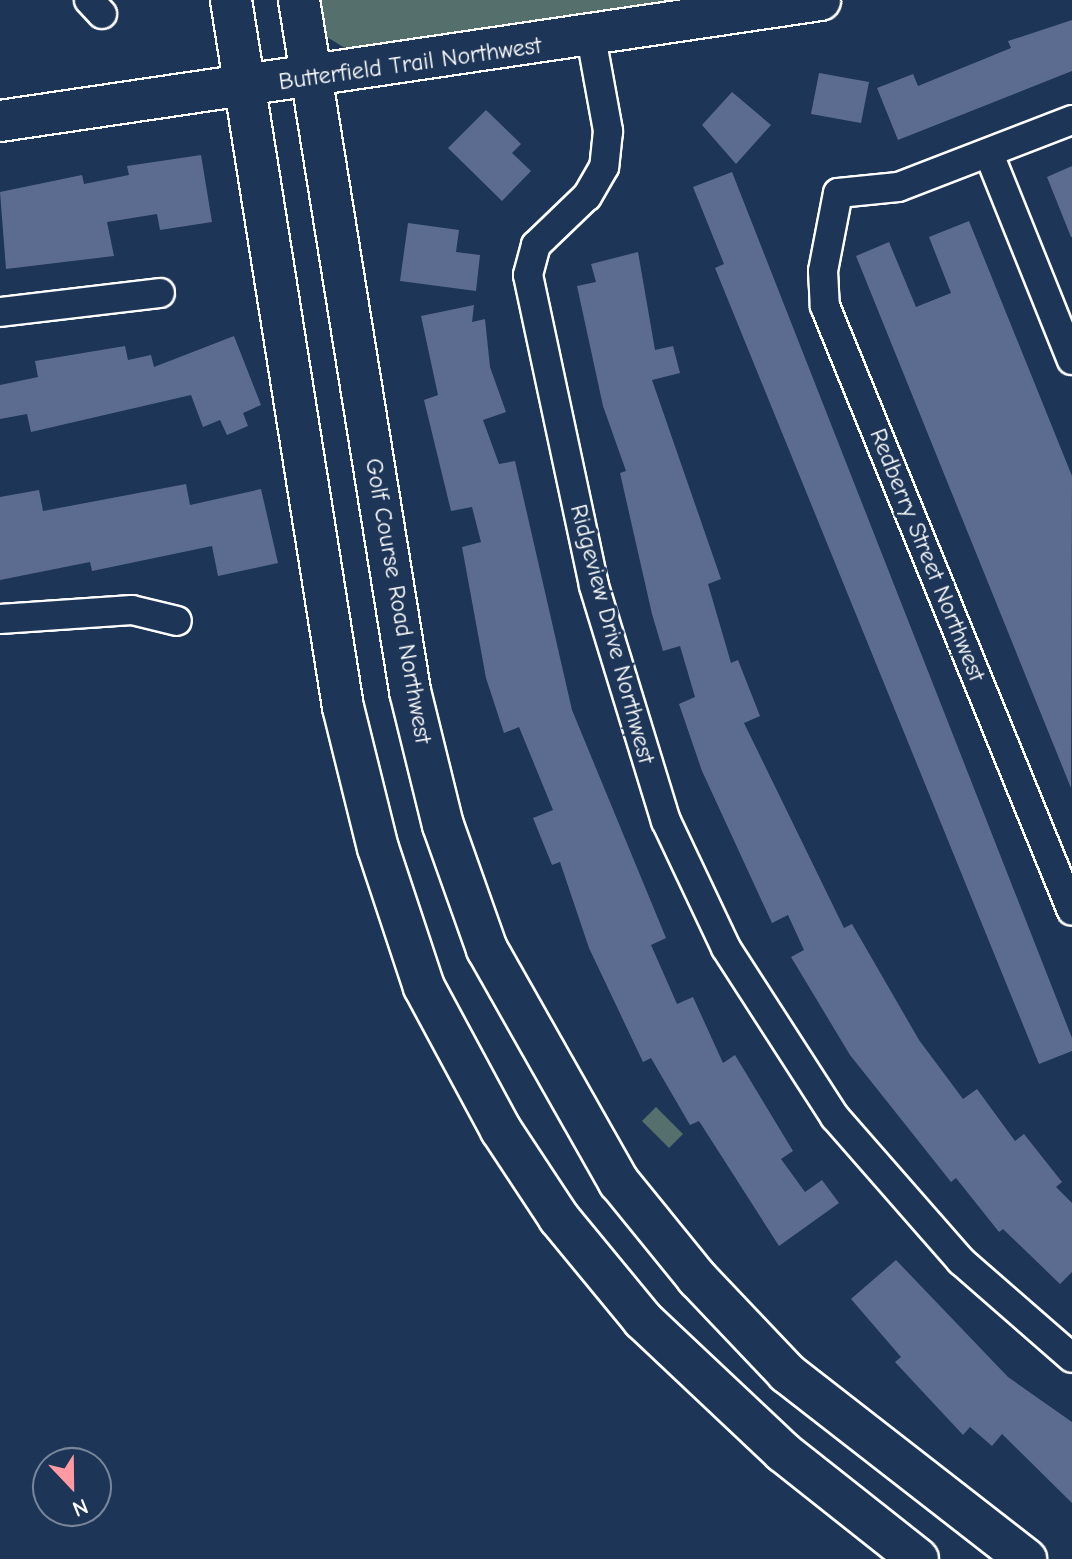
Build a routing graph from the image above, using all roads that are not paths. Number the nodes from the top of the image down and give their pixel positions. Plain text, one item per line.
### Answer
1 (231, 0) edge
2 (299, 0) edge
3 (820, 0) edge
4 (591, 37) junction
5 (311, 79) junction
6 (247, 87) junction
7 (1072, 120) edge
8 (0, 121) edge
9 (989, 154) junction
10 (160, 293) dead end
11 (0, 312) edge
12 (1072, 360) edge
13 (0, 619) edge
14 (177, 621) dead end
15 (1072, 911) edge
16 (1072, 1358) edge
17 (918, 1559) edge
18 (1026, 1559) edge

1 - 6 main road
2 - 5 main road, Golf Course Road Northwest
3 - 4 main road, Butterfield Trail Northwest
4 - 5 main road, Butterfield Trail Northwest
4 - 16 street, Ridgeview Drive Northwest
5 - 6 main road, Butterfield Trail Northwest
5 - 18 main road, Golf Course Road Northwest
6 - 8 main road, Butterfield Trail Northwest
6 - 17 main road
7 - 9 street
9 - 12 street
9 - 15 street, Redberry Street Northwest
10 - 11 street
13 - 14 street

